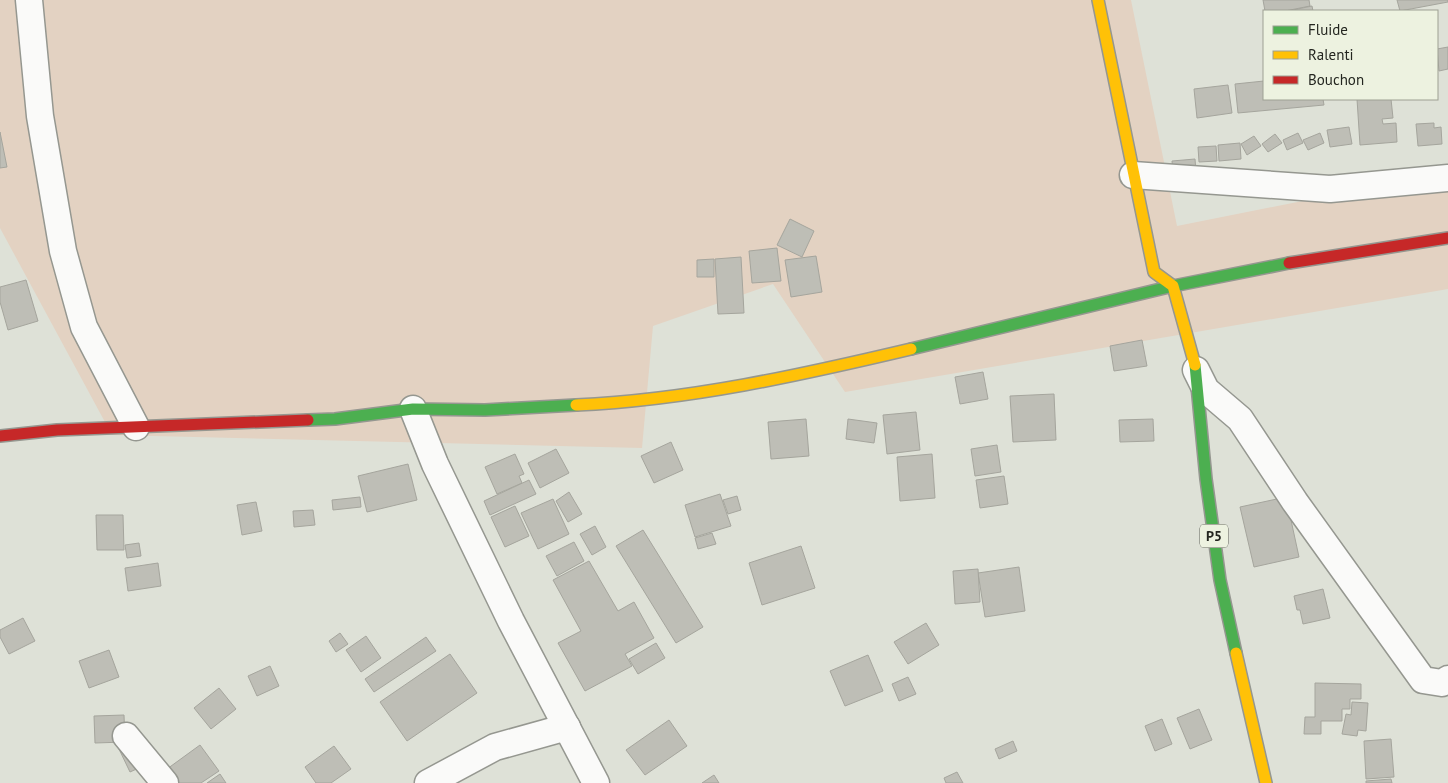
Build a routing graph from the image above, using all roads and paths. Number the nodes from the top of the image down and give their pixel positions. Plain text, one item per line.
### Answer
1 (29, 0) edge
2 (1098, 0) edge
3 (1133, 175) junction
4 (1448, 178) edge
5 (1448, 238) edge
6 (1173, 286) junction
7 (1196, 370) junction
8 (413, 409) junction
9 (136, 427) junction
10 (0, 436) edge
11 (1448, 679) edge
12 (567, 727) junction
13 (126, 736) dead end
14 (165, 783) edge
15 (428, 783) edge
16 (596, 783) edge
17 (1266, 783) edge

1 - 9 street
2 - 3 street
3 - 4 street
3 - 6 street
5 - 6 street
6 - 7 street, P5
6 - 8 street
7 - 11 street
7 - 17 street, P5
8 - 9 street
8 - 12 street
9 - 10 street
12 - 15 street
12 - 16 street
13 - 14 street

